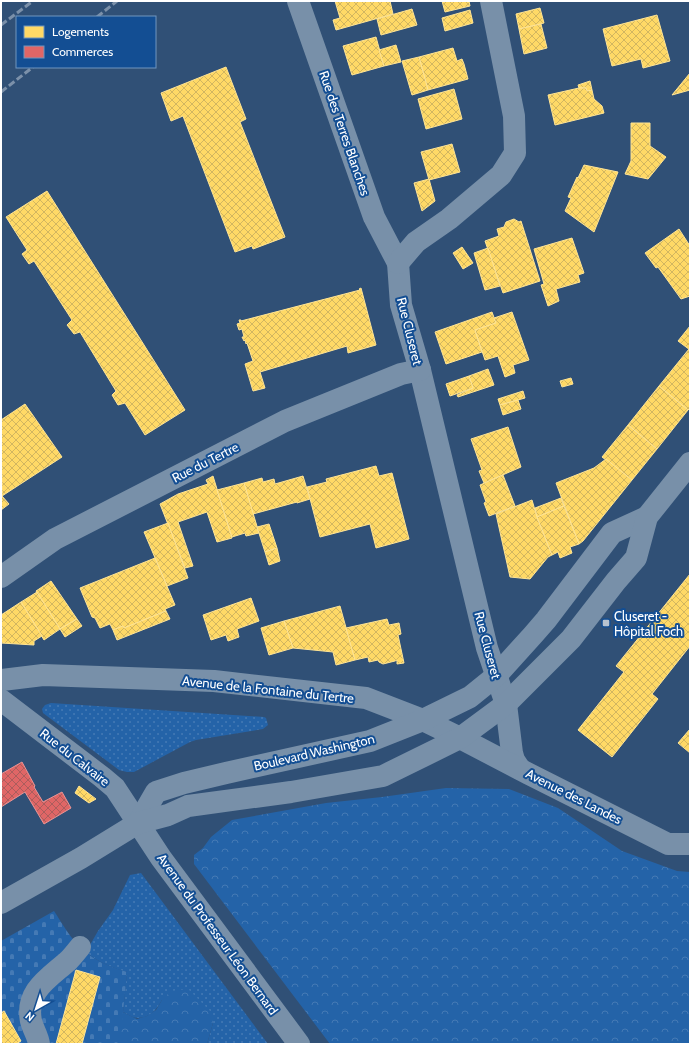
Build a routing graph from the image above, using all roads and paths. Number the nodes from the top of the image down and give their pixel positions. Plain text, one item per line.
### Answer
1 (298, 1) edge
2 (491, 1) edge
3 (398, 263) junction
4 (420, 370) junction
5 (690, 464) edge
6 (647, 518) junction
7 (1, 577) edge
8 (496, 676) junction
9 (1, 681) edge
10 (1, 700) edge
11 (506, 704) junction
12 (423, 720) junction
13 (460, 738) junction
14 (520, 769) junction
15 (138, 823) junction
16 (690, 844) edge
17 (1, 903) edge
18 (80, 947) dead end
19 (40, 1044) edge
20 (299, 1044) edge

1 - 3 street, Rue des Terres Blanches
2 - 3 street
3 - 4 street, Rue Cluseret
4 - 7 street, Rue du Tertre
4 - 8 street, Rue Cluseret
5 - 6 street
6 - 8 street, Boulevard Washington
6 - 11 street, Boulevard Washington
8 - 11 street, Rue Cluseret
8 - 12 street, Boulevard Washington
9 - 12 street, Avenue de la Fontaine du Tertre
10 - 15 street, Rue du Calvaire
11 - 13 street, Boulevard Washington
11 - 14 street, Avenue des Landes
12 - 13 street, Avenue de la Fontaine du Tertre
12 - 15 street, Boulevard Washington
13 - 14 street, Avenue de la Fontaine du Tertre
13 - 15 street, Boulevard Washington
14 - 16 street, Avenue des Landes
15 - 17 street, Boulevard Washington
15 - 20 street, Avenue du Professeur Léon Bernard
18 - 19 street

